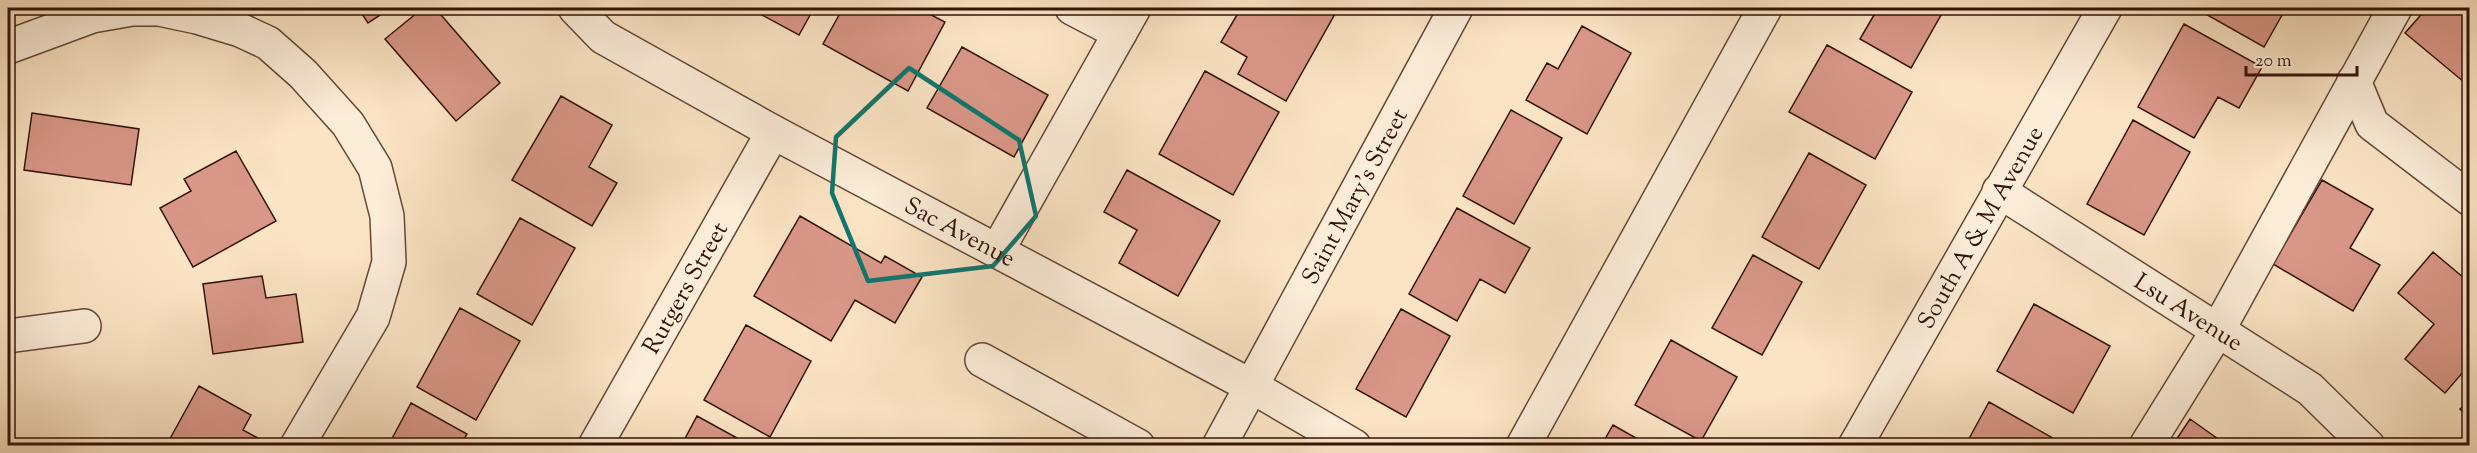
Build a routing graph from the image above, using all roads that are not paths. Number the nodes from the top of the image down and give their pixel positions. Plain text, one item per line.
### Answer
1 (575, 8) edge
2 (1072, 8) edge
3 (1456, 8) edge
4 (1764, 8) edge
5 (2105, 8) edge
6 (2395, 8) edge
7 (1127, 20) edge
8 (8, 47) edge
9 (2354, 81) junction
10 (773, 132) junction
11 (1999, 191) junction
12 (2469, 199) edge
13 (997, 251) junction
14 (84, 327) dead end
15 (2218, 330) junction
16 (8, 336) edge
17 (982, 360) dead end
18 (1251, 386) junction
19 (297, 446) edge
20 (596, 446) edge
21 (1138, 446) edge
22 (1219, 446) edge
23 (1354, 446) edge
24 (1523, 446) edge
25 (1855, 446) edge
26 (2146, 446) edge
27 (2368, 446) edge

1 - 10 street, Sac Avenue
2 - 7 street
3 - 18 street, Saint Mary's Street
4 - 24 street
5 - 11 street, South A & M Avenue
6 - 9 street
7 - 13 street
8 - 19 street
9 - 12 street
9 - 15 street
10 - 13 street, Sac Avenue
10 - 20 street, Rutgers Street
11 - 15 street, Lsu Avenue
11 - 25 street, South A & M Avenue
13 - 18 street, Sac Avenue
14 - 16 street
15 - 26 street
15 - 27 street, Lsu Avenue
17 - 21 street
18 - 22 street, Saint Mary's Street
18 - 23 street, Sac Avenue

